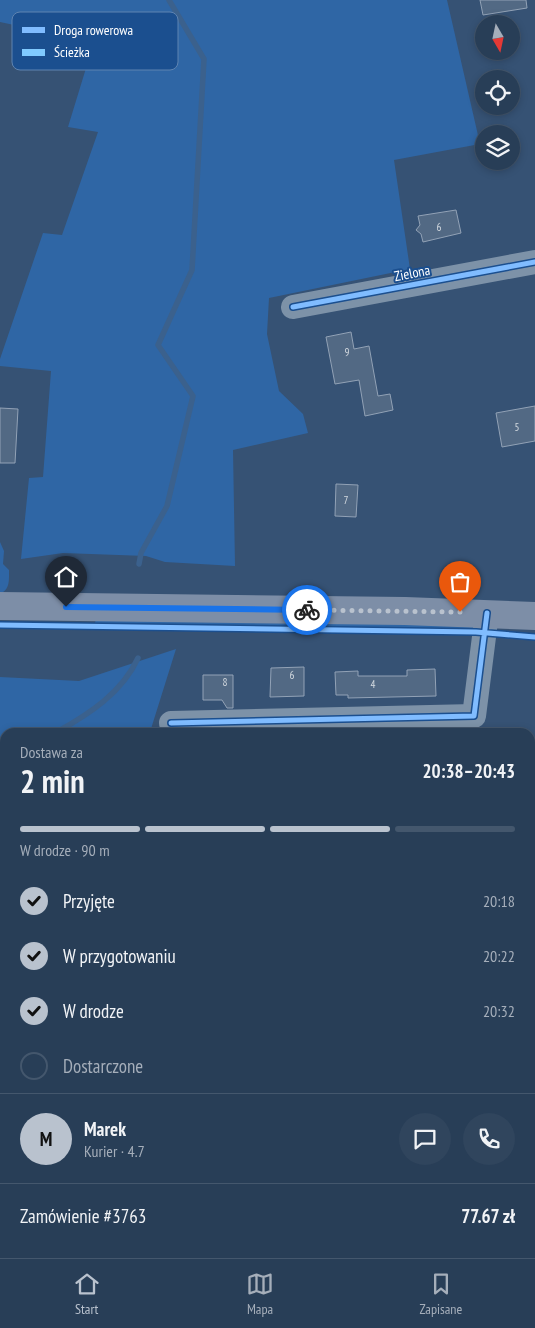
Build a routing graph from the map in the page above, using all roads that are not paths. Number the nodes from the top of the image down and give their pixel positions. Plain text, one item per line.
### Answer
1 (535, 262) edge
2 (293, 307) dead end
3 (0, 606) edge
4 (487, 613) junction
5 (535, 616) edge
6 (171, 723) dead end

1 - 2 street, Zielona
3 - 4 main road
4 - 5 main road
4 - 6 street

